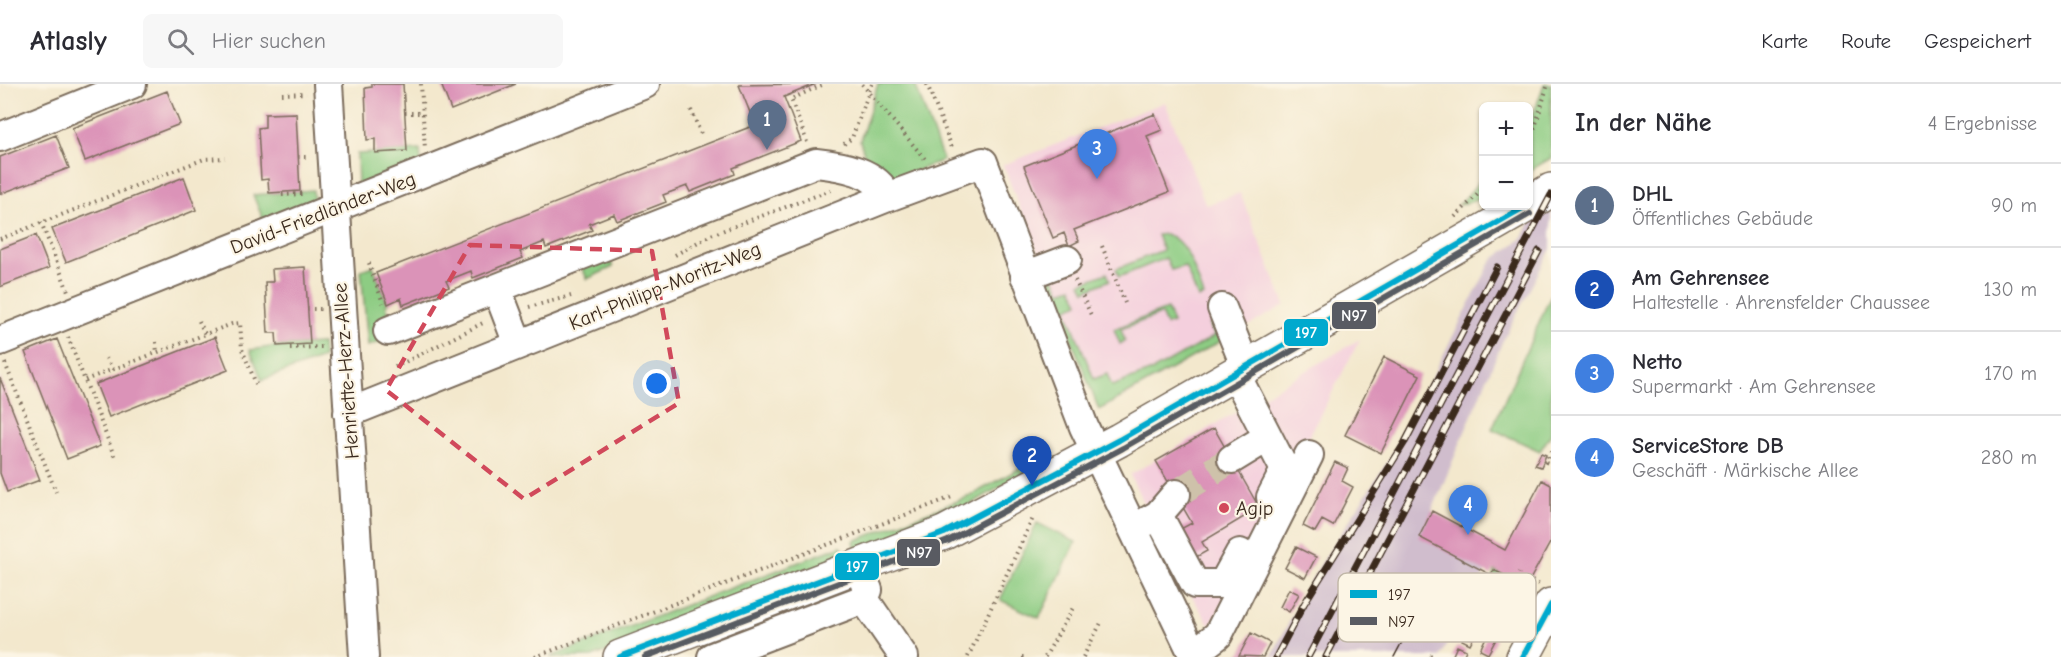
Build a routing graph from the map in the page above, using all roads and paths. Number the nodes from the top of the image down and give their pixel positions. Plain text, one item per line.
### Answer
1 (132, 84) edge
2 (421, 84) edge
3 (645, 84) edge
4 (825, 84) edge
5 (862, 84) edge
6 (872, 84) edge
7 (927, 84) edge
8 (1548, 84) edge
9 (320, 89) edge
10 (869, 93) junction
11 (282, 94) dead end
12 (692, 110) dead end
13 (405, 113) dead end
14 (423, 113) junction
15 (1533, 130) edge
16 (701, 134) dead end
17 (0, 137) edge
18 (225, 158) dead end
19 (814, 158) junction
20 (930, 165) dead end
21 (972, 166) junction
22 (426, 173) junction
23 (869, 176) junction
24 (1551, 190) edge
25 (1479, 193) edge
26 (888, 197) junction
27 (1533, 201) edge
28 (336, 208) junction
29 (1518, 210) edge
30 (1453, 221) dead end
31 (41, 222) junction
32 (0, 238) edge
33 (1102, 246) dead end
34 (667, 259) dead end
35 (1067, 260) joint
36 (369, 263) dead end
37 (1025, 276) junction
38 (574, 296) dead end
39 (501, 301) junction
40 (383, 303) dead end
41 (1125, 303) dead end
42 (1222, 308) dead end
43 (68, 313) junction
44 (1092, 317) dead end
45 (199, 321) dead end
46 (388, 331) dead end
47 (205, 334) junction
48 (156, 342) dead end
49 (518, 344) junction
50 (327, 346) dead end
51 (290, 348) dead end
52 (2, 351) edge
53 (157, 353) junction
54 (106, 358) dead end
55 (392, 368) dead end
56 (113, 369) junction
57 (1240, 370) junction
58 (85, 380) junction
59 (255, 384) dead end
60 (348, 413) junction
61 (1268, 437) junction
62 (1551, 451) edge
63 (1096, 453) junction
64 (1309, 455) dead end
65 (115, 458) dead end
66 (1232, 459) tunnel mouth
67 (1551, 464) edge
68 (56, 492) dead end
69 (954, 497) dead end
70 (1033, 518) dead end
71 (1132, 528) junction
72 (858, 565) junction
73 (864, 599) junction
74 (1072, 608) dead end
75 (1102, 621) dead end
76 (1527, 642) edge
77 (364, 657) edge
78 (535, 657) edge
79 (620, 657) edge
80 (711, 657) edge
81 (904, 657) edge
82 (968, 657) edge
83 (1045, 657) edge
84 (1083, 657) edge
85 (1523, 657) edge

1 - 17 street
2 - 14 path
3 - 22 street, David-Friedländer-Weg
4 - 19 path
5 - 10 path
6 - 10 path
7 - 21 path
8 - 15 path
9 - 11 path
9 - 28 street, Henriette-Herz-Allee
10 - 19 path
10 - 20 path
12 - 16 path
13 - 14 path
14 - 22 path
18 - 31 path
19 - 23 street
19 - 39 street
21 - 26 street, Karl-Philipp-Moritz-Weg
21 - 37 street
22 - 28 street, David-Friedländer-Weg
23 - 26 street
23 - 34 path
24 - 27 main road
25 - 30 path
26 - 49 street, Karl-Philipp-Moritz-Weg
28 - 43 street, David-Friedländer-Weg
28 - 60 street, Henriette-Herz-Allee
29 - 57 main road
31 - 32 path
31 - 43 path
33 - 41 path
35 - 37 street
35 - 44 path
36 - 40 path
37 - 63 street
38 - 39 path
39 - 46 street
39 - 49 street
39 - 55 path
42 - 57 street
43 - 52 street, David-Friedländer-Weg
43 - 58 path
45 - 47 path
47 - 53 path
47 - 59 path
48 - 53 path
49 - 60 street, Karl-Philipp-Moritz-Weg
50 - 51 path
52 - 68 path
53 - 56 path
54 - 56 path
56 - 58 path
57 - 61 street
57 - 63 main road
58 - 65 path
60 - 77 street, Henriette-Herz-Allee
61 - 66 street
61 - 71 street
62 - 67 path
63 - 71 street
63 - 72 main road
64 - 71 street
69 - 78 path
70 - 82 path
72 - 73 street
72 - 79 main road
73 - 80 street
73 - 81 street
74 - 83 path
75 - 84 path
76 - 85 main road

